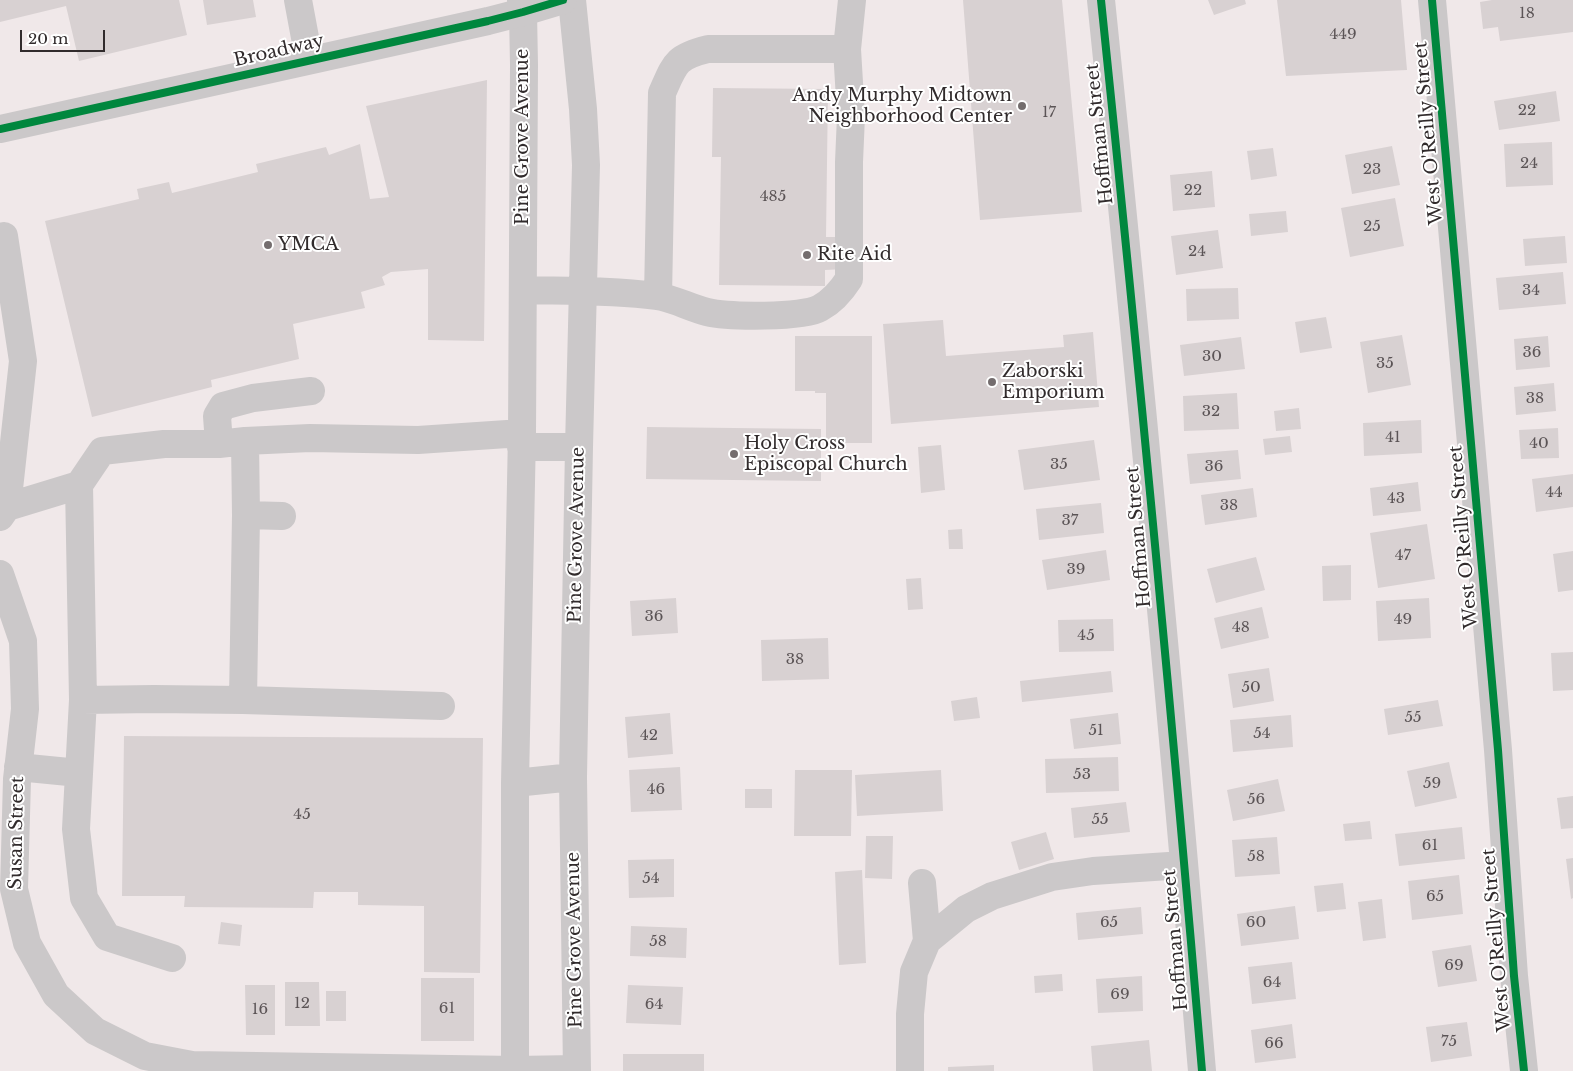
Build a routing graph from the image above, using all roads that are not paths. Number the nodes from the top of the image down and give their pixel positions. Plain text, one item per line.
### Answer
1 (298, 0) edge
2 (563, 0) edge
3 (572, 0) edge
4 (852, 0) edge
5 (1100, 0) edge
6 (1432, 0) edge
7 (522, 6) edge
8 (847, 49) junction
9 (309, 59) junction
10 (0, 129) edge
11 (4, 236) dead end
12 (522, 290) junction
13 (582, 291) junction
14 (658, 296) junction
15 (311, 391) dead end
16 (521, 440) junction
17 (232, 443) junction
18 (579, 448) junction
19 (79, 485) junction
20 (4, 512) edge
21 (246, 515) junction
22 (282, 516) dead end
23 (0, 574) edge
24 (84, 700) junction
25 (243, 700) junction
26 (441, 706) dead end
27 (18, 767) junction
28 (79, 773) junction
29 (573, 777) junction
30 (515, 783) junction
31 (1184, 865) junction
32 (922, 883) dead end
33 (927, 941) junction
34 (172, 958) dead end
35 (192, 1068) edge
36 (577, 1070) edge
37 (515, 1071) edge
38 (910, 1071) edge
39 (1202, 1071) edge
40 (1524, 1071) edge

1 - 9 main road
2 - 7 main road, Broadway
3 - 13 main road, Pine Grove Avenue
4 - 8 main road
5 - 31 main road, Hoffman Street
6 - 40 main road, West O'Reilly Street
7 - 9 main road, Broadway
7 - 12 main road, Pine Grove Avenue
8 - 14 main road
8 - 14 main road
9 - 10 main road, Broadway
11 - 20 main road
12 - 13 main road
12 - 16 main road, Pine Grove Avenue
13 - 14 main road
13 - 18 main road, Pine Grove Avenue
15 - 17 main road
16 - 17 main road
16 - 18 main road
16 - 30 main road, Pine Grove Avenue
17 - 19 main road
17 - 21 main road
18 - 29 main road, Pine Grove Avenue
19 - 20 main road
19 - 24 main road
21 - 22 main road
21 - 25 main road
23 - 27 main road, Susan Street
24 - 25 main road
24 - 28 main road
25 - 26 main road
27 - 28 main road
27 - 35 main road, Susan Street
28 - 34 main road
29 - 30 main road
29 - 36 main road, Pine Grove Avenue
30 - 37 main road, Pine Grove Avenue
31 - 33 main road
31 - 39 main road, Hoffman Street
32 - 33 main road
33 - 38 main road
35 - 37 main road, Susan Street
36 - 37 main road, Susan Street

